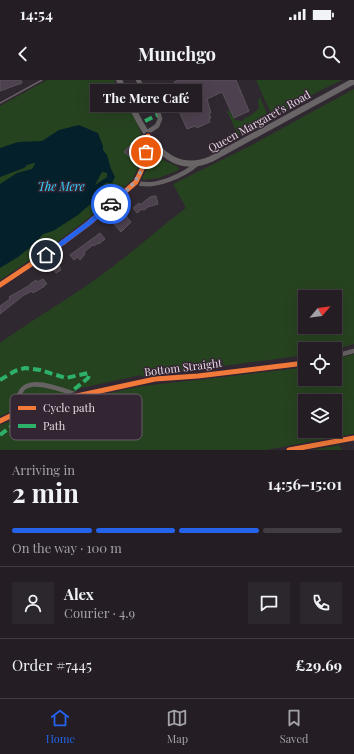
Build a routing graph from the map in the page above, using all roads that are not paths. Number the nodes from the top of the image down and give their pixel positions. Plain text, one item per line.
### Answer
1 (119, 80) edge
2 (138, 80) edge
3 (354, 81) edge
4 (147, 134) junction
5 (198, 164) junction
6 (136, 182) junction
7 (0, 285) edge
8 (354, 351) edge
9 (342, 354) edge
10 (298, 364) edge
11 (19, 394) edge
12 (77, 394) edge
13 (85, 394) edge
14 (10, 417) edge
15 (0, 422) edge
16 (354, 438) edge
17 (289, 450) edge

1 - 4 main road
2 - 4 street
3 - 5 main road, Queen Margaret's Road
4 - 5 main road
4 - 6 street
5 - 6 street
6 - 7 street
8 - 9 street
10 - 13 street, Bottom Straight
11 - 12 street
14 - 15 street, Bottom Straight
16 - 17 street

